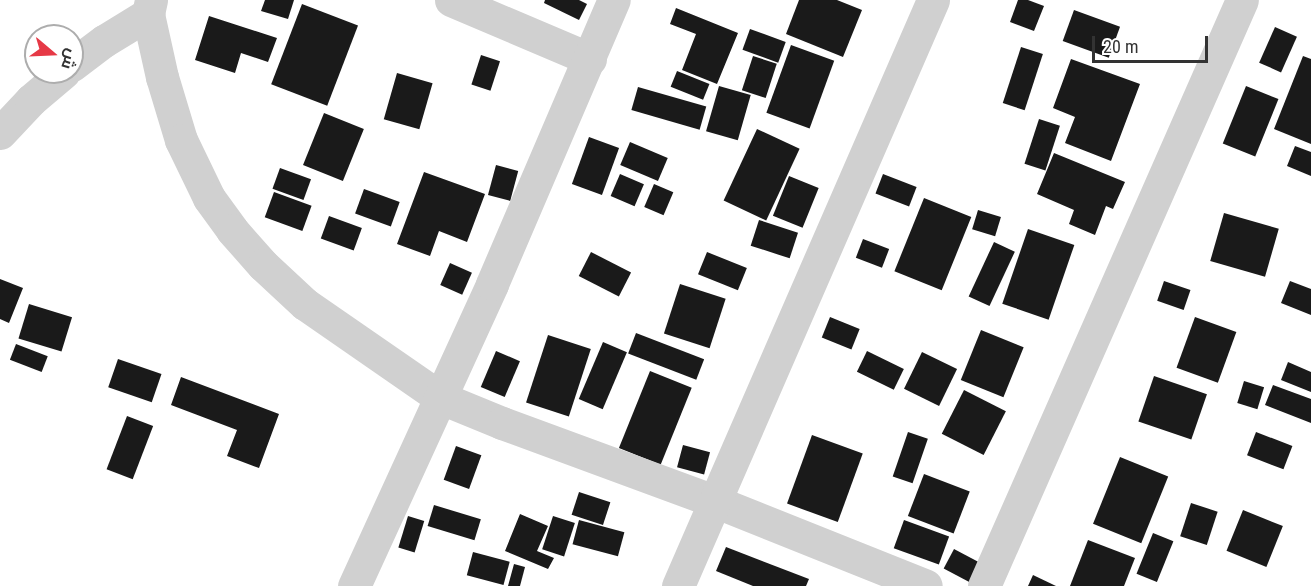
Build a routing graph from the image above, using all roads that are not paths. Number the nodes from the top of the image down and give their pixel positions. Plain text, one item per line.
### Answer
1 (451, 0) edge
2 (614, 0) edge
3 (933, 0) edge
4 (1242, 0) edge
5 (149, 7) edge
6 (84, 57) edge
7 (590, 59) junction
8 (50, 84) edge
9 (0, 133) edge
10 (441, 398) junction
11 (714, 501) junction
12 (354, 586) edge
13 (678, 586) edge
14 (926, 586) edge
15 (984, 586) edge

1 - 7 street
2 - 7 street
3 - 11 street
4 - 15 street
5 - 6 street
5 - 10 street
7 - 10 street
8 - 9 street
10 - 11 street
10 - 12 street
11 - 13 street
11 - 14 street

